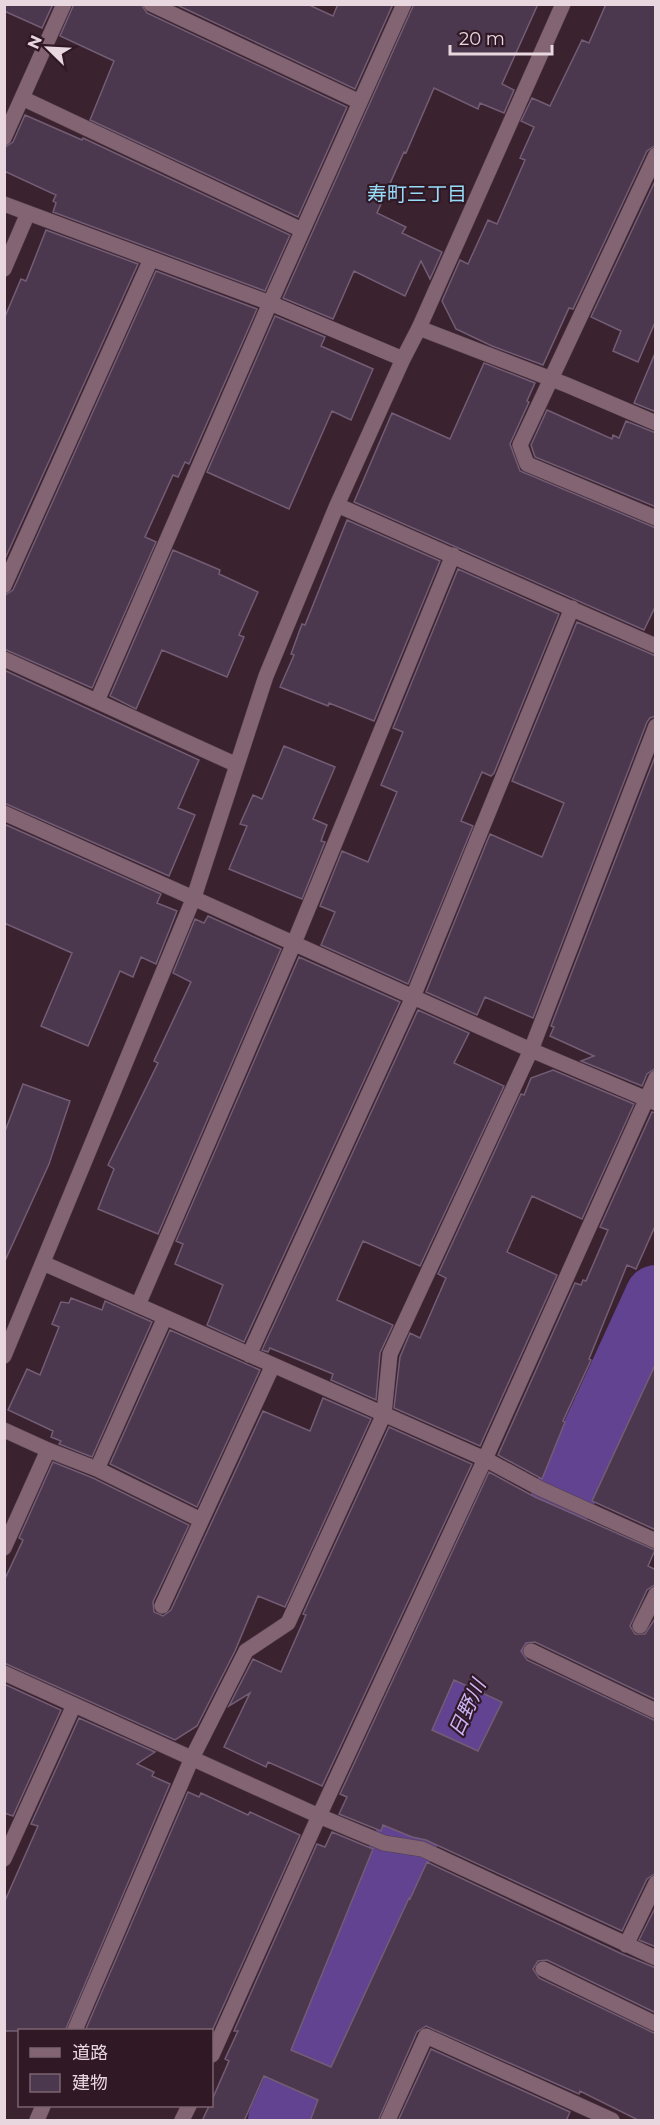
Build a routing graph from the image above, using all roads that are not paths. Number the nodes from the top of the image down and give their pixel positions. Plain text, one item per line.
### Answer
1 (64, 4) edge
2 (151, 4) edge
3 (404, 4) edge
4 (563, 4) edge
5 (22, 98) junction
6 (360, 102) junction
7 (4, 138) edge
8 (656, 154) edge
9 (4, 204) edge
10 (28, 213) junction
11 (302, 230) junction
12 (151, 259) junction
13 (4, 269) edge
14 (270, 303) junction
15 (419, 328) junction
16 (403, 359) junction
17 (550, 380) junction
18 (656, 423) edge
19 (337, 505) junction
20 (656, 518) edge
21 (453, 555) junction
22 (4, 586) edge
23 (572, 608) junction
24 (656, 646) edge
25 (4, 659) edge
26 (97, 701) junction
27 (656, 726) edge
28 (237, 765) junction
29 (4, 813) edge
30 (194, 897) junction
31 (294, 943) junction
32 (412, 997) junction
33 (531, 1050) junction
34 (656, 1078) edge
35 (651, 1102) edge
36 (43, 1263) junction
37 (138, 1305) junction
38 (165, 1317) junction
39 (249, 1355) junction
40 (4, 1356) edge
41 (273, 1365) junction
42 (384, 1414) junction
43 (4, 1430) edge
44 (48, 1450) junction
45 (485, 1459) junction
46 (98, 1469) junction
47 (201, 1520) junction
48 (656, 1540) edge
49 (4, 1548) edge
50 (656, 1594) edge
51 (162, 1606) dead end
52 (640, 1626) dead end
53 (531, 1651) dead end
54 (4, 1673) edge
55 (74, 1705) junction
56 (656, 1711) edge
57 (192, 1758) junction
58 (319, 1816) junction
59 (4, 1859) edge
60 (656, 1883) edge
61 (626, 1945) junction
62 (656, 1958) edge
63 (543, 1969) dead end
64 (656, 2024) edge
65 (76, 2029) edge
66 (213, 2053) edge
67 (43, 2107) edge
68 (189, 2107) edge
69 (36, 2121) edge
70 (182, 2121) edge
71 (388, 2121) edge
72 (612, 2121) edge

1 - 5 street
2 - 6 street
3 - 6 street
4 - 15 street
5 - 7 street
5 - 11 street
6 - 11 street
8 - 17 street
9 - 10 street
10 - 12 street
10 - 13 street
11 - 14 street
12 - 14 street
12 - 22 street
14 - 16 street
14 - 26 street
15 - 16 street
15 - 17 street
16 - 19 street
17 - 18 street
17 - 20 street
19 - 21 street
19 - 28 street
21 - 23 street
21 - 31 street
23 - 24 street
23 - 32 street
25 - 26 street
26 - 28 street
27 - 33 street
28 - 30 street
29 - 30 street
30 - 31 street
30 - 36 street
31 - 32 street
31 - 37 street
32 - 33 street
32 - 39 street
33 - 35 street
33 - 42 street
34 - 35 street
35 - 45 street
36 - 37 street
36 - 40 street
37 - 38 street
38 - 39 street
38 - 46 street
39 - 41 street
41 - 42 street
41 - 47 street
42 - 45 street
42 - 57 street
43 - 44 street
44 - 46 street
44 - 49 street
45 - 48 street
45 - 58 street
46 - 47 street
47 - 51 street
50 - 52 street
53 - 56 street
54 - 55 street
55 - 57 street
55 - 59 street
57 - 58 street
57 - 65 street
58 - 61 street
58 - 66 street
60 - 61 street
61 - 62 street
63 - 64 street
67 - 69 street
68 - 70 street
71 - 72 street

